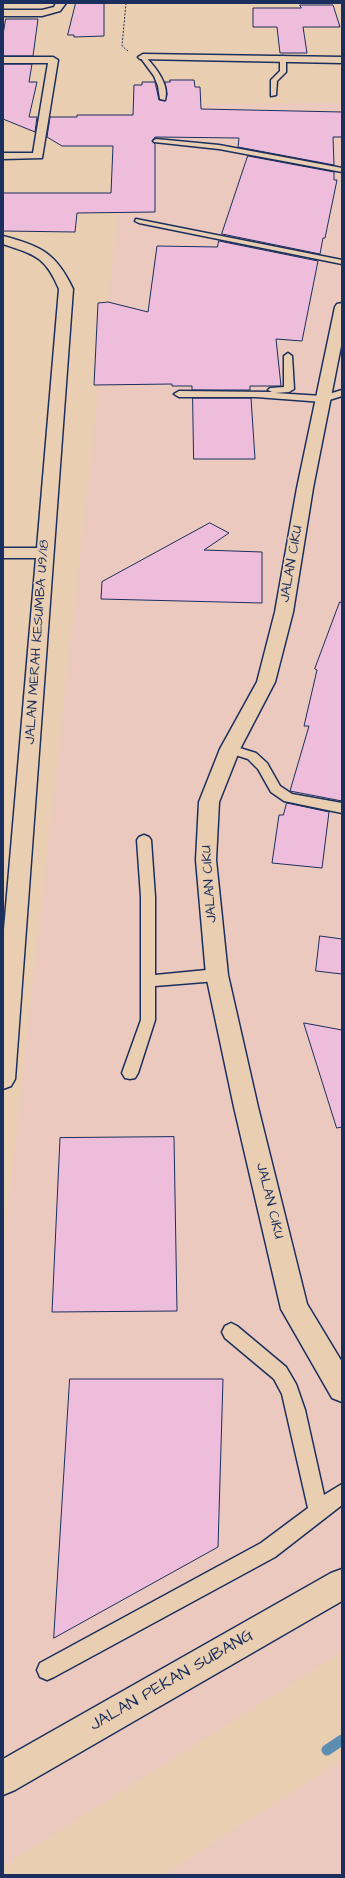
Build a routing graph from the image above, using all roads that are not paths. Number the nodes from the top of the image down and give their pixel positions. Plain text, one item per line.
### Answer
1 (61, 3) edge
2 (3, 13) edge
3 (142, 57) joint
4 (283, 58) junction
5 (3, 60) edge
6 (342, 60) edge
7 (273, 95) dead end
8 (163, 99) dead end
9 (156, 141) dead end
10 (3, 156) edge
11 (342, 170) edge
12 (139, 221) dead end
13 (3, 240) edge
14 (342, 262) edge
15 (342, 306) edge
16 (288, 356) dead end
17 (179, 394) dead end
18 (269, 395) junction
19 (332, 396) edge
20 (3, 553) edge
21 (44, 560) junction
22 (3, 567) edge
23 (230, 749) junction
24 (342, 808) edge
25 (144, 840) dead end
26 (217, 975) junction
27 (148, 981) junction
28 (130, 1073) dead end
29 (3, 1077) edge
30 (231, 1332) dead end
31 (342, 1388) edge
32 (342, 1493) edge
33 (318, 1512) junction
34 (342, 1584) edge
35 (47, 1670) dead end
36 (3, 1778) edge

1 - 2 street
3 - 4 street
3 - 8 lane
4 - 6 street
4 - 7 lane
5 - 10 street
9 - 11 lane
12 - 14 lane
13 - 21 street, JALAN MERAH KESUMBA U9/18
15 - 19 street, JALAN CIKU
16 - 18 lane
17 - 18 lane
18 - 19 lane
19 - 23 street, JALAN CIKU
20 - 21 street
21 - 22 street
21 - 29 street, JALAN MERAH KESUMBA U9/18
23 - 24 lane
23 - 26 street, JALAN CIKU
25 - 27 lane
26 - 27 lane
26 - 31 street, JALAN CIKU
27 - 28 lane
30 - 33 lane
32 - 33 lane
33 - 35 lane
34 - 36 street, JALAN PEKAN SUBANG

